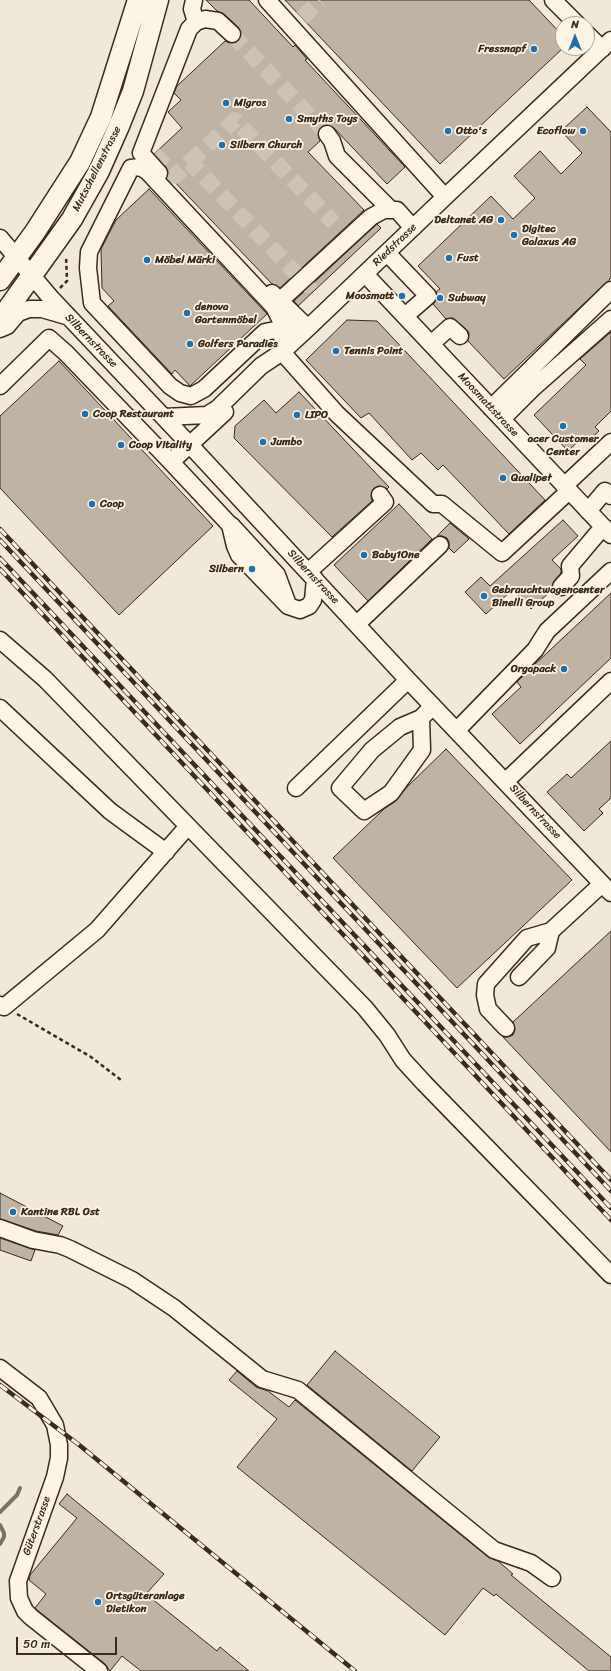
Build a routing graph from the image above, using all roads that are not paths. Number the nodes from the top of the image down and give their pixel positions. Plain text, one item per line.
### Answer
1 (138, 0) edge
2 (158, 0) edge
3 (194, 0) edge
4 (553, 0) edge
5 (271, 1) edge
6 (569, 16) edge
7 (196, 22) junction
8 (232, 34) tunnel mouth
9 (595, 39) edge
10 (606, 45) edge
11 (327, 134) tunnel mouth
12 (445, 197) junction
13 (383, 214) junction
14 (413, 228) junction
15 (0, 238) edge
16 (387, 253) junction
17 (16, 259) junction
18 (365, 274) junction
19 (32, 276) junction
20 (0, 280) edge
21 (611, 290) edge
22 (277, 298) junction
23 (405, 316) junction
24 (68, 317) junction
25 (611, 319) edge
26 (0, 320) edge
27 (0, 329) edge
28 (460, 336) dead end
29 (295, 340) junction
30 (431, 344) junction
31 (0, 386) edge
32 (496, 414) junction
33 (164, 418) junction
34 (611, 442) edge
35 (190, 445) junction
36 (172, 462) junction
37 (567, 488) junction
38 (380, 495) dead end
39 (611, 496) edge
40 (588, 511) junction
41 (608, 532) edge
42 (440, 545) dead end
43 (611, 571) edge
44 (312, 575) junction
45 (561, 588) dead end
46 (357, 624) junction
47 (0, 640) edge
48 (408, 680) junction
49 (611, 681) edge
50 (433, 706) junction
51 (0, 708) edge
52 (421, 718) junction
53 (457, 730) junction
54 (506, 781) junction
55 (296, 788) dead end
56 (188, 826) junction
57 (166, 852) junction
58 (607, 888) edge
59 (551, 931) junction
60 (519, 977) dead end
61 (2, 1006) edge
62 (506, 1028) dead end
63 (0, 1228) edge
64 (611, 1275) edge
65 (0, 1368) edge
66 (552, 1578) dead end
67 (99, 1671) edge

1 - 17 main road, Mutschellenstrasse
2 - 19 main road, Mutschellenstrasse
3 - 7 street
4 - 6 street
5 - 12 street
7 - 8 street
7 - 22 street
9 - 10 street
10 - 12 street, Riedstrasse
11 - 13 street
12 - 14 street, Riedstrasse
13 - 14 street
13 - 22 street
14 - 16 street, Riedstrasse
15 - 17 street, Silbernstrasse
16 - 18 street, Riedstrasse
16 - 23 street
17 - 19 street, Silbernstrasse
17 - 20 main road, Mutschellenstrasse
18 - 23 street, Moosmattstrasse
18 - 29 street, Riedstrasse
19 - 24 street, Silbernstrasse
19 - 26 main road, Mutschellenstrasse
21 - 32 street
22 - 29 street
23 - 30 street, Moosmattstrasse
24 - 27 street
24 - 33 street, Silbernstrasse
25 - 32 street
28 - 30 street
29 - 29 street
29 - 33 street, Riedstrasse
29 - 35 street
29 - 37 street
30 - 32 street, Moosmattstrasse
31 - 36 street
32 - 37 street, Moosmattstrasse
33 - 35 street, Silbernstrasse
34 - 37 street
35 - 36 street
35 - 44 street, Silbernstrasse
36 - 44 street
37 - 40 street, Moosmattstrasse
38 - 44 street
39 - 40 street
40 - 41 street, Moosmattstrasse
41 - 45 street
42 - 46 street
43 - 53 street
44 - 46 street, Silbernstrasse
46 - 48 street, Silbernstrasse
47 - 56 street
48 - 50 street, Silbernstrasse
48 - 55 street
49 - 54 street
50 - 52 street
50 - 53 street, Silbernstrasse
51 - 57 street
52 - 52 street
53 - 54 street, Silbernstrasse
54 - 58 street, Silbernstrasse
56 - 57 street
56 - 64 street
57 - 61 street
58 - 59 street
59 - 60 street
59 - 62 street
63 - 66 street
65 - 67 street, Güterstrasse

